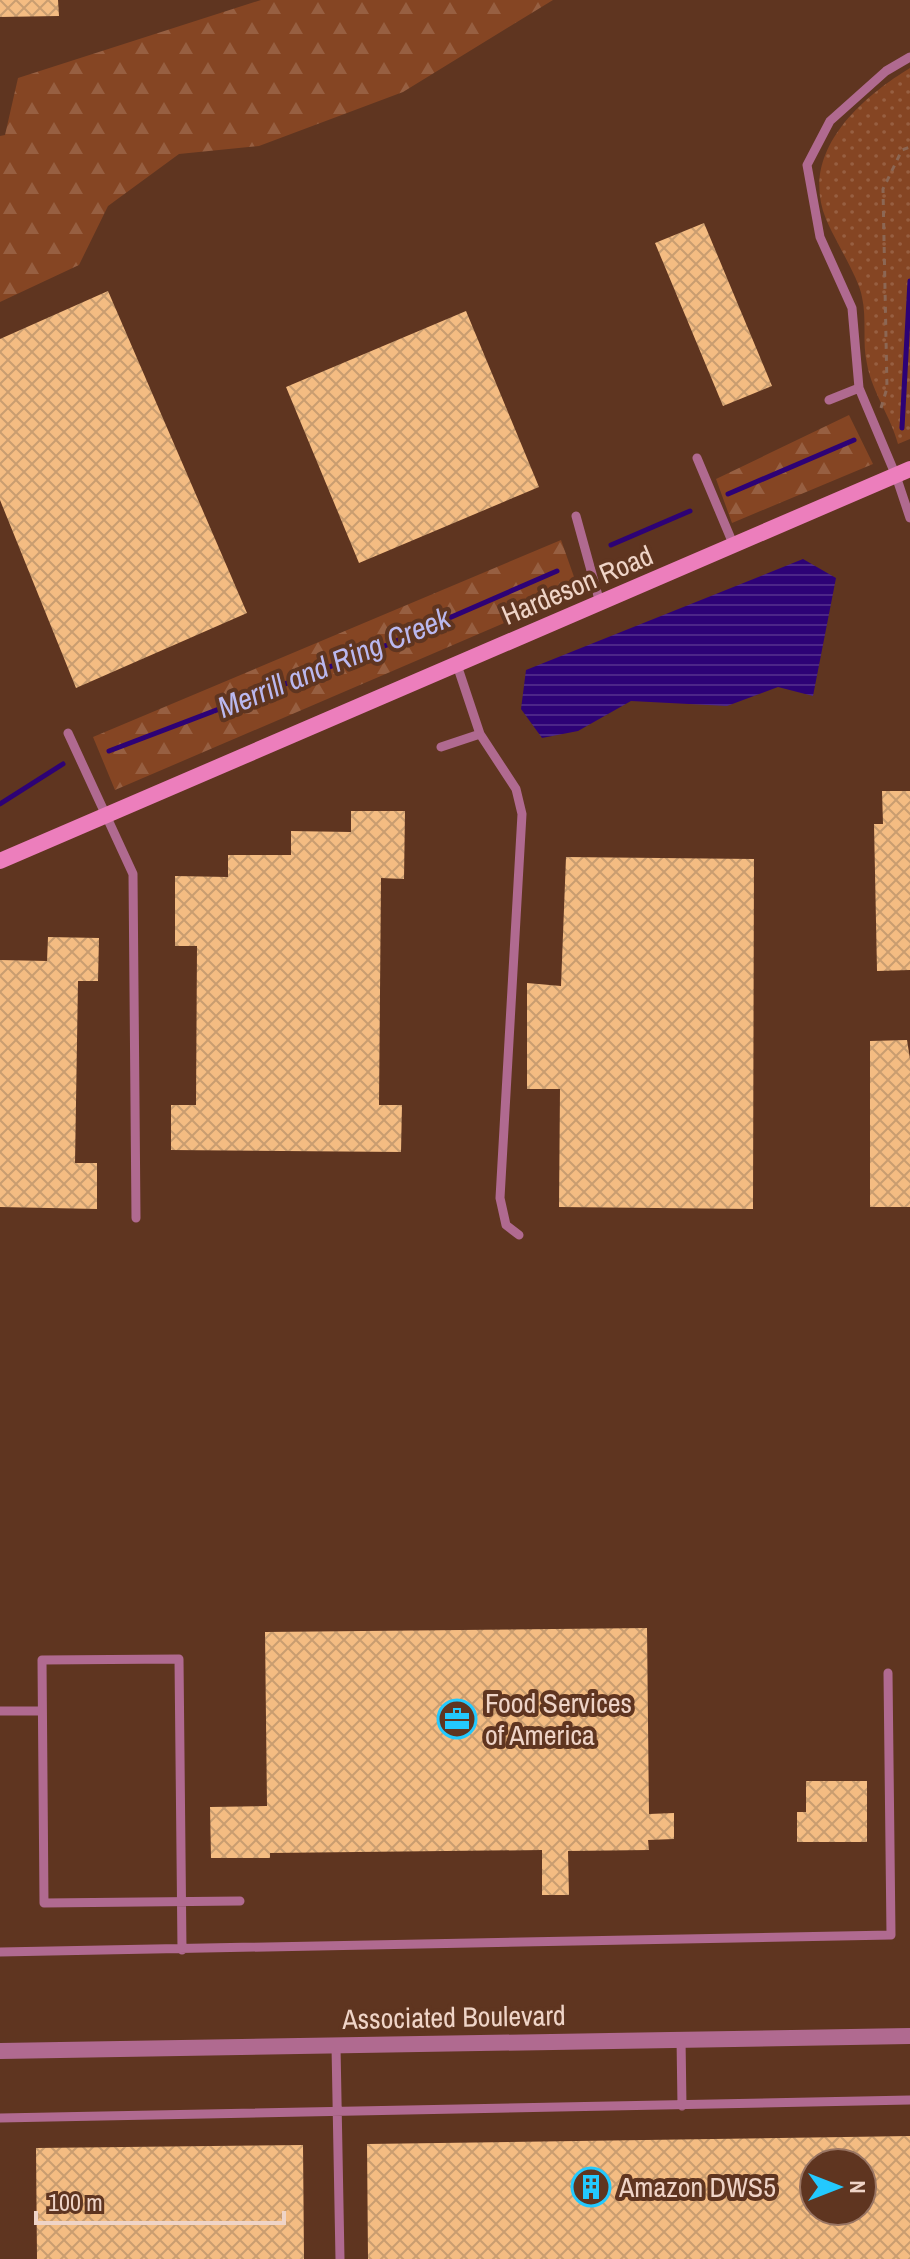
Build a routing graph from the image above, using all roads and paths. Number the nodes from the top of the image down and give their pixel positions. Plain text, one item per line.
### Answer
1 (910, 57) edge
2 (910, 147) edge
3 (859, 388) junction
4 (829, 400) dead end
5 (876, 427) junction
6 (697, 458) dead end
7 (903, 472) edge
8 (576, 516) dead end
9 (910, 518) edge
10 (734, 546) junction
11 (600, 603) junction
12 (457, 665) junction
13 (68, 733) dead end
14 (480, 734) junction
15 (441, 747) dead end
16 (107, 815) junction
17 (0, 861) edge
18 (136, 1218) dead end
19 (519, 1235) dead end
20 (888, 1673) dead end
21 (0, 1711) edge
22 (42, 1711) junction
23 (182, 1901) junction
24 (240, 1901) dead end
25 (182, 1950) junction
26 (0, 1952) edge
27 (910, 2036) edge
28 (681, 2038) junction
29 (336, 2046) junction
30 (0, 2051) edge
31 (910, 2100) edge
32 (682, 2106) junction
33 (337, 2111) junction
34 (0, 2118) edge
35 (340, 2259) edge

1 - 3 lane
2 - 5 path
3 - 4 lane
3 - 5 lane
5 - 7 lane
6 - 10 lane
7 - 9 lane
7 - 10 street, Hardeson Road
8 - 11 lane
10 - 11 street, Hardeson Road
11 - 12 street, Hardeson Road
12 - 14 lane
12 - 16 street, Hardeson Road
13 - 16 lane
14 - 15 lane
14 - 19 lane
16 - 17 street, Hardeson Road
16 - 18 lane
20 - 25 lane
21 - 22 lane
22 - 23 lane
22 - 23 lane
23 - 24 lane
23 - 25 lane
25 - 26 lane
27 - 28 street, Associated Boulevard
28 - 29 street, Associated Boulevard
28 - 32 lane
29 - 30 street, Associated Boulevard
29 - 33 lane
31 - 32 lane
32 - 33 lane
33 - 34 lane
33 - 35 lane

